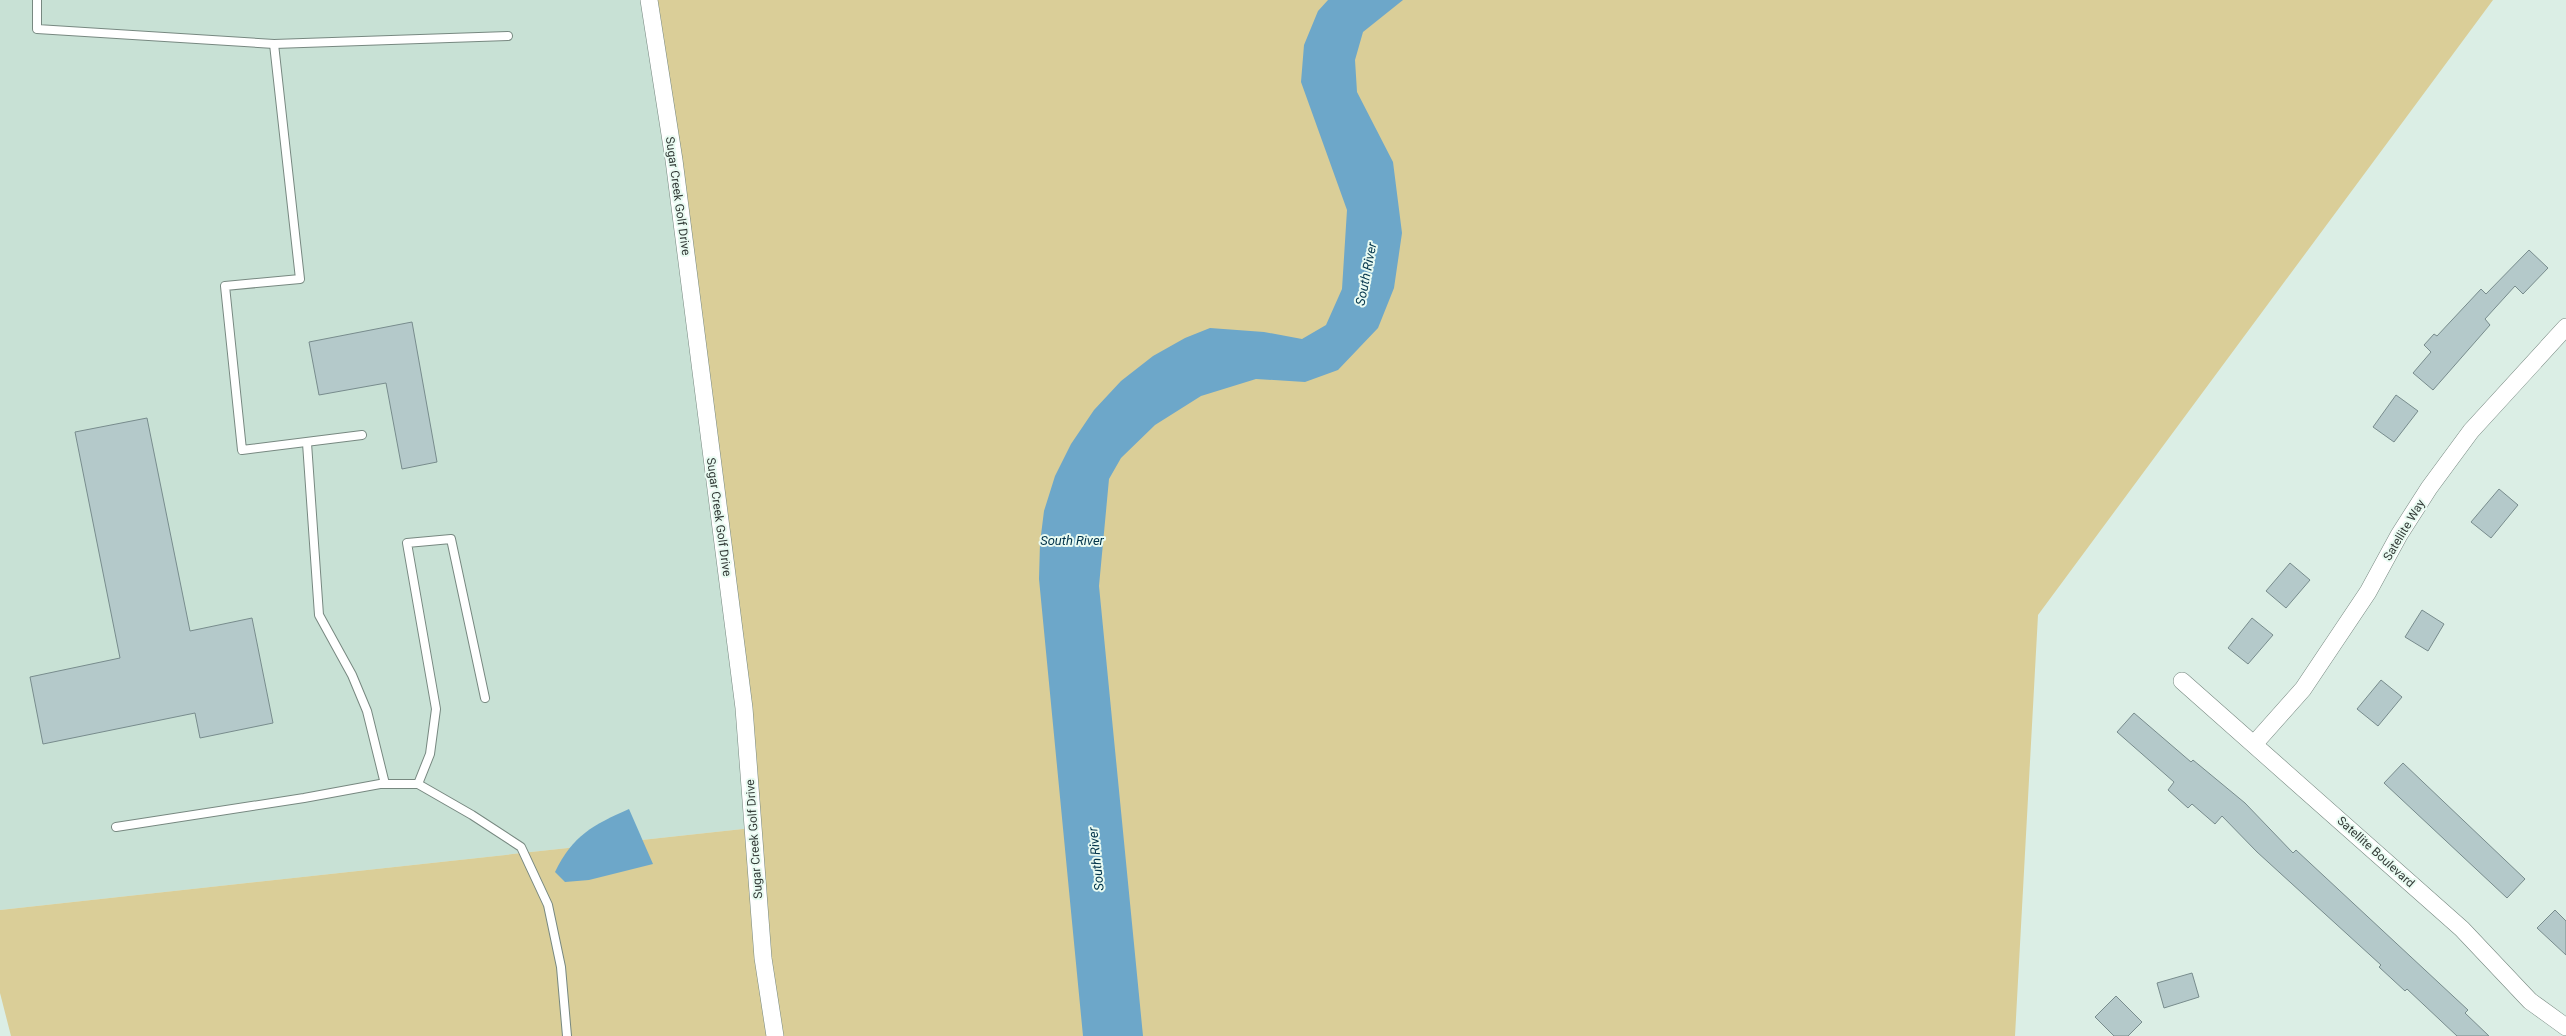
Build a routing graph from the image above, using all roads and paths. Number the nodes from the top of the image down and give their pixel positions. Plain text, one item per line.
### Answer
1 (36, 0) edge
2 (649, 0) edge
3 (508, 36) dead end
4 (274, 44) junction
5 (2566, 327) edge
6 (362, 435) dead end
7 (307, 443) junction
8 (2182, 681) dead end
9 (485, 698) dead end
10 (2255, 743) junction
11 (385, 784) junction
12 (418, 784) junction
13 (116, 827) dead end
14 (2566, 1027) edge
15 (567, 1036) edge
16 (775, 1036) edge

1 - 4 lane
2 - 16 street, Sugar Creek Golf Drive
3 - 4 lane
4 - 7 lane
5 - 10 street, Satellite Way
6 - 7 lane
7 - 11 lane
8 - 10 street, Satellite Boulevard
9 - 12 lane
10 - 14 street, Satellite Boulevard
11 - 12 lane
11 - 13 lane
12 - 15 lane

